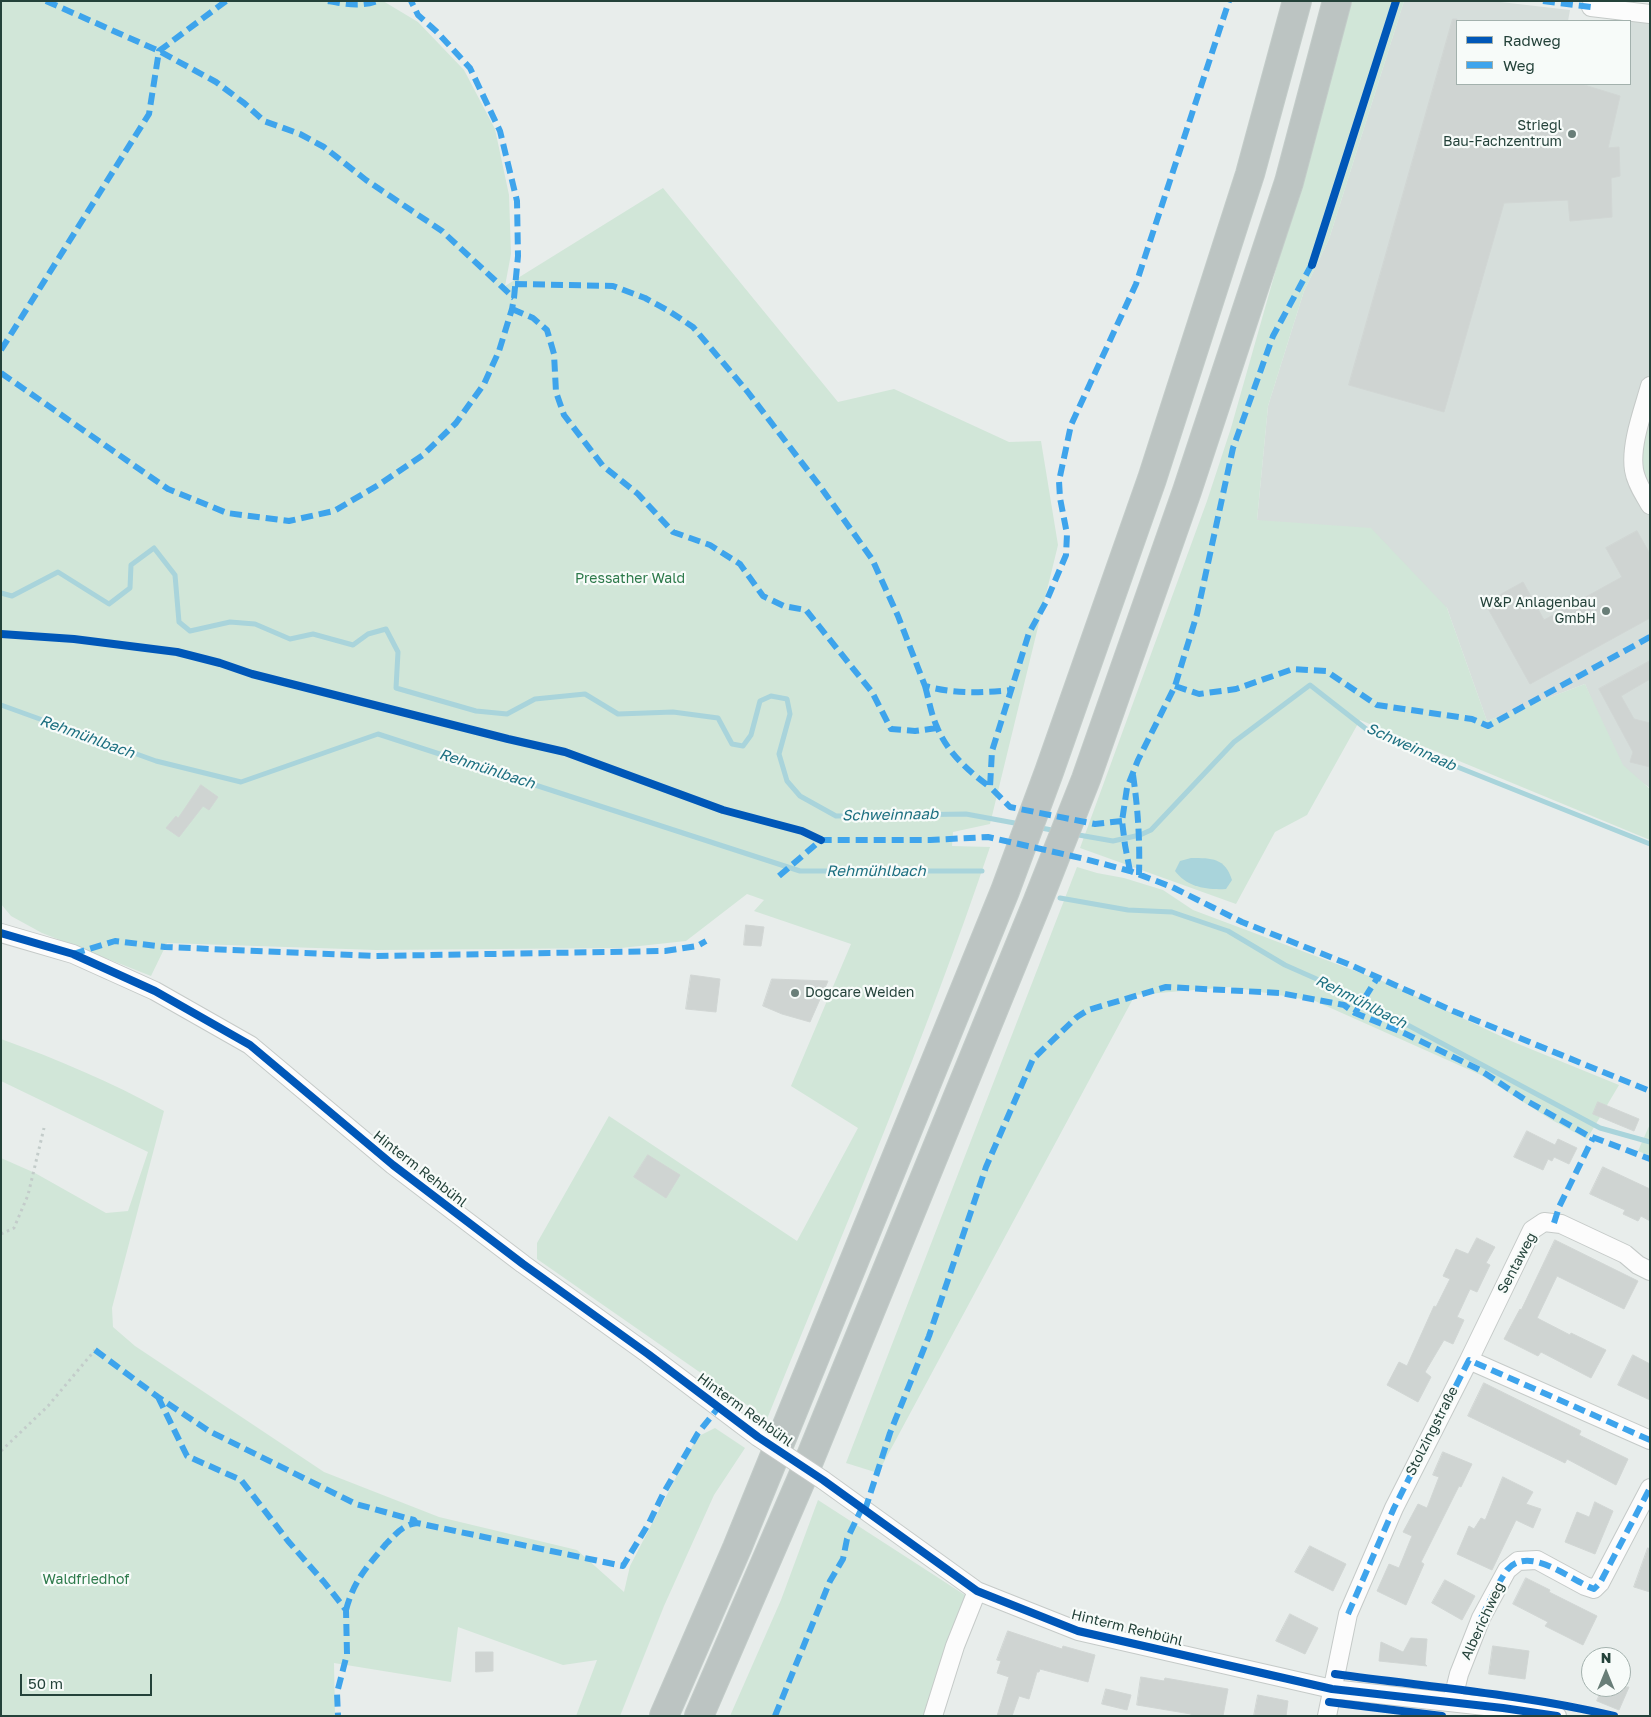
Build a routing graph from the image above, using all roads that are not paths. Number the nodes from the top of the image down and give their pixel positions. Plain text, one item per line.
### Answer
1 (1297, 1) edge
2 (1337, 1) edge
3 (1591, 7) dead end
4 (1650, 14) edge
5 (1650, 386) edge
6 (1650, 506) edge
7 (1, 933) edge
8 (1650, 1271) edge
9 (1469, 1360) junction
10 (1650, 1440) edge
11 (1650, 1488) edge
12 (976, 1591) junction
13 (1332, 1689) junction
14 (1452, 1702) junction
15 (664, 1716) edge
16 (699, 1716) edge
17 (933, 1716) edge
18 (1327, 1716) edge
19 (1557, 1716) edge

1 - 15 highway
2 - 16 highway
3 - 4 street
5 - 6 street
7 - 12 street, Hinterm Rehbühl, bridge
8 - 9 street, Sentaweg
9 - 10 street
9 - 13 street, Stolzingstraße
11 - 14 street, Alberichweg
12 - 13 street, Hinterm Rehbühl
12 - 17 street
13 - 14 street, Hinterm Rehbühl
13 - 18 street, Stolzingstraße
14 - 19 street, Hinterm Rehbühl

